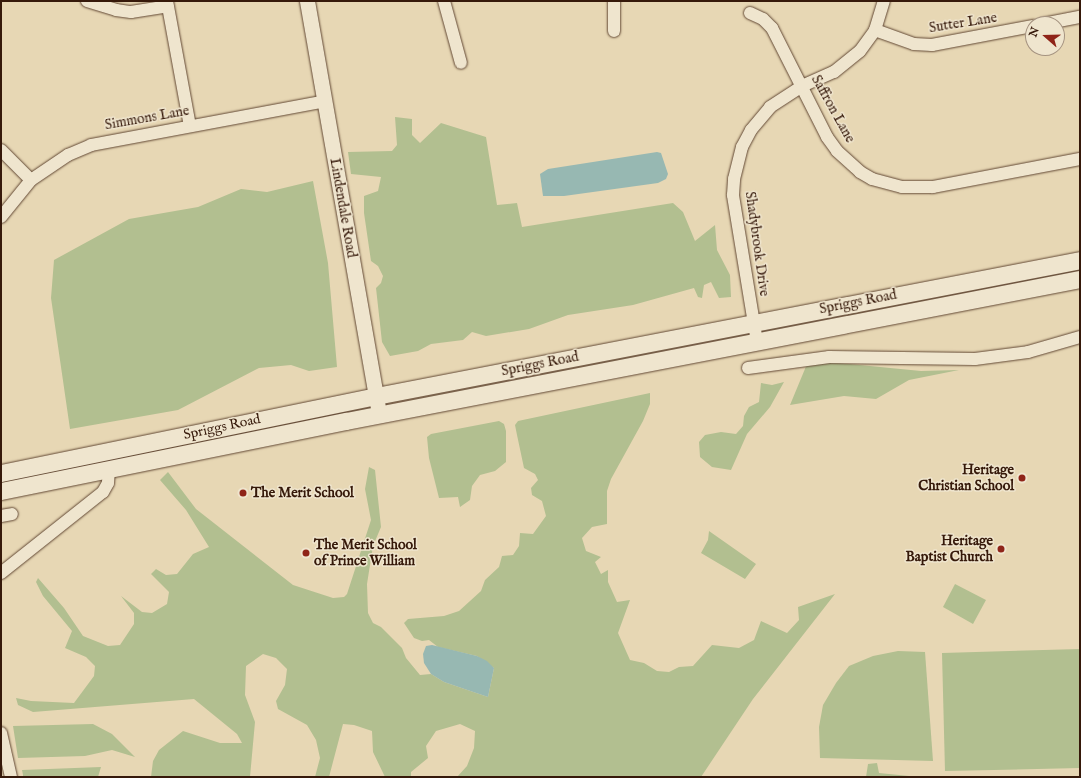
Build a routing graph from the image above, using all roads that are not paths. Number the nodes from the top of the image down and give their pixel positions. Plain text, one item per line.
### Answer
1 (87, 1) edge
2 (307, 1) edge
3 (444, 1) edge
4 (614, 1) edge
5 (884, 1) edge
6 (168, 3) edge
7 (750, 13) dead end
8 (1080, 17) edge
9 (1065, 20) edge
10 (1025, 28) edge
11 (875, 30) junction
12 (614, 31) dead end
13 (461, 63) dead end
14 (802, 86) junction
15 (325, 101) junction
16 (190, 126) junction
17 (1, 150) edge
18 (1080, 159) edge
19 (31, 180) junction
20 (1, 217) edge
21 (1080, 260) edge
22 (1080, 279) edge
23 (753, 322) junction
24 (1080, 337) edge
25 (757, 342) junction
26 (748, 368) dead end
27 (376, 396) junction
28 (379, 415) junction
29 (109, 469) junction
30 (1, 473) edge
31 (1, 491) edge
32 (1, 573) edge
33 (1, 733) edge
34 (11, 777) edge

1 - 6 street
2 - 15 street, Lindendale Road
3 - 13 street
4 - 12 street
5 - 11 street, Shadybrook Drive
6 - 16 street
7 - 14 street, Saffron Lane
8 - 9 street
10 - 11 street, Sutter Lane
11 - 14 street, Shadybrook Drive
14 - 18 street, Saffron Lane
14 - 23 street, Shadybrook Drive
15 - 16 street, Simmons Lane
15 - 27 street, Lindendale Road
16 - 19 street, Simmons Lane
17 - 19 street
19 - 20 street, Simmons Lane
21 - 23 main road, Spriggs Road
22 - 25 main road, Spriggs Road
23 - 25 street, Shadybrook Drive
23 - 27 main road, Spriggs Road
24 - 26 street
25 - 28 main road, Spriggs Road
27 - 28 street, Lindendale Road
27 - 30 main road, Spriggs Road
28 - 29 main road, Spriggs Road
29 - 31 main road, Spriggs Road
29 - 32 street
33 - 34 street

